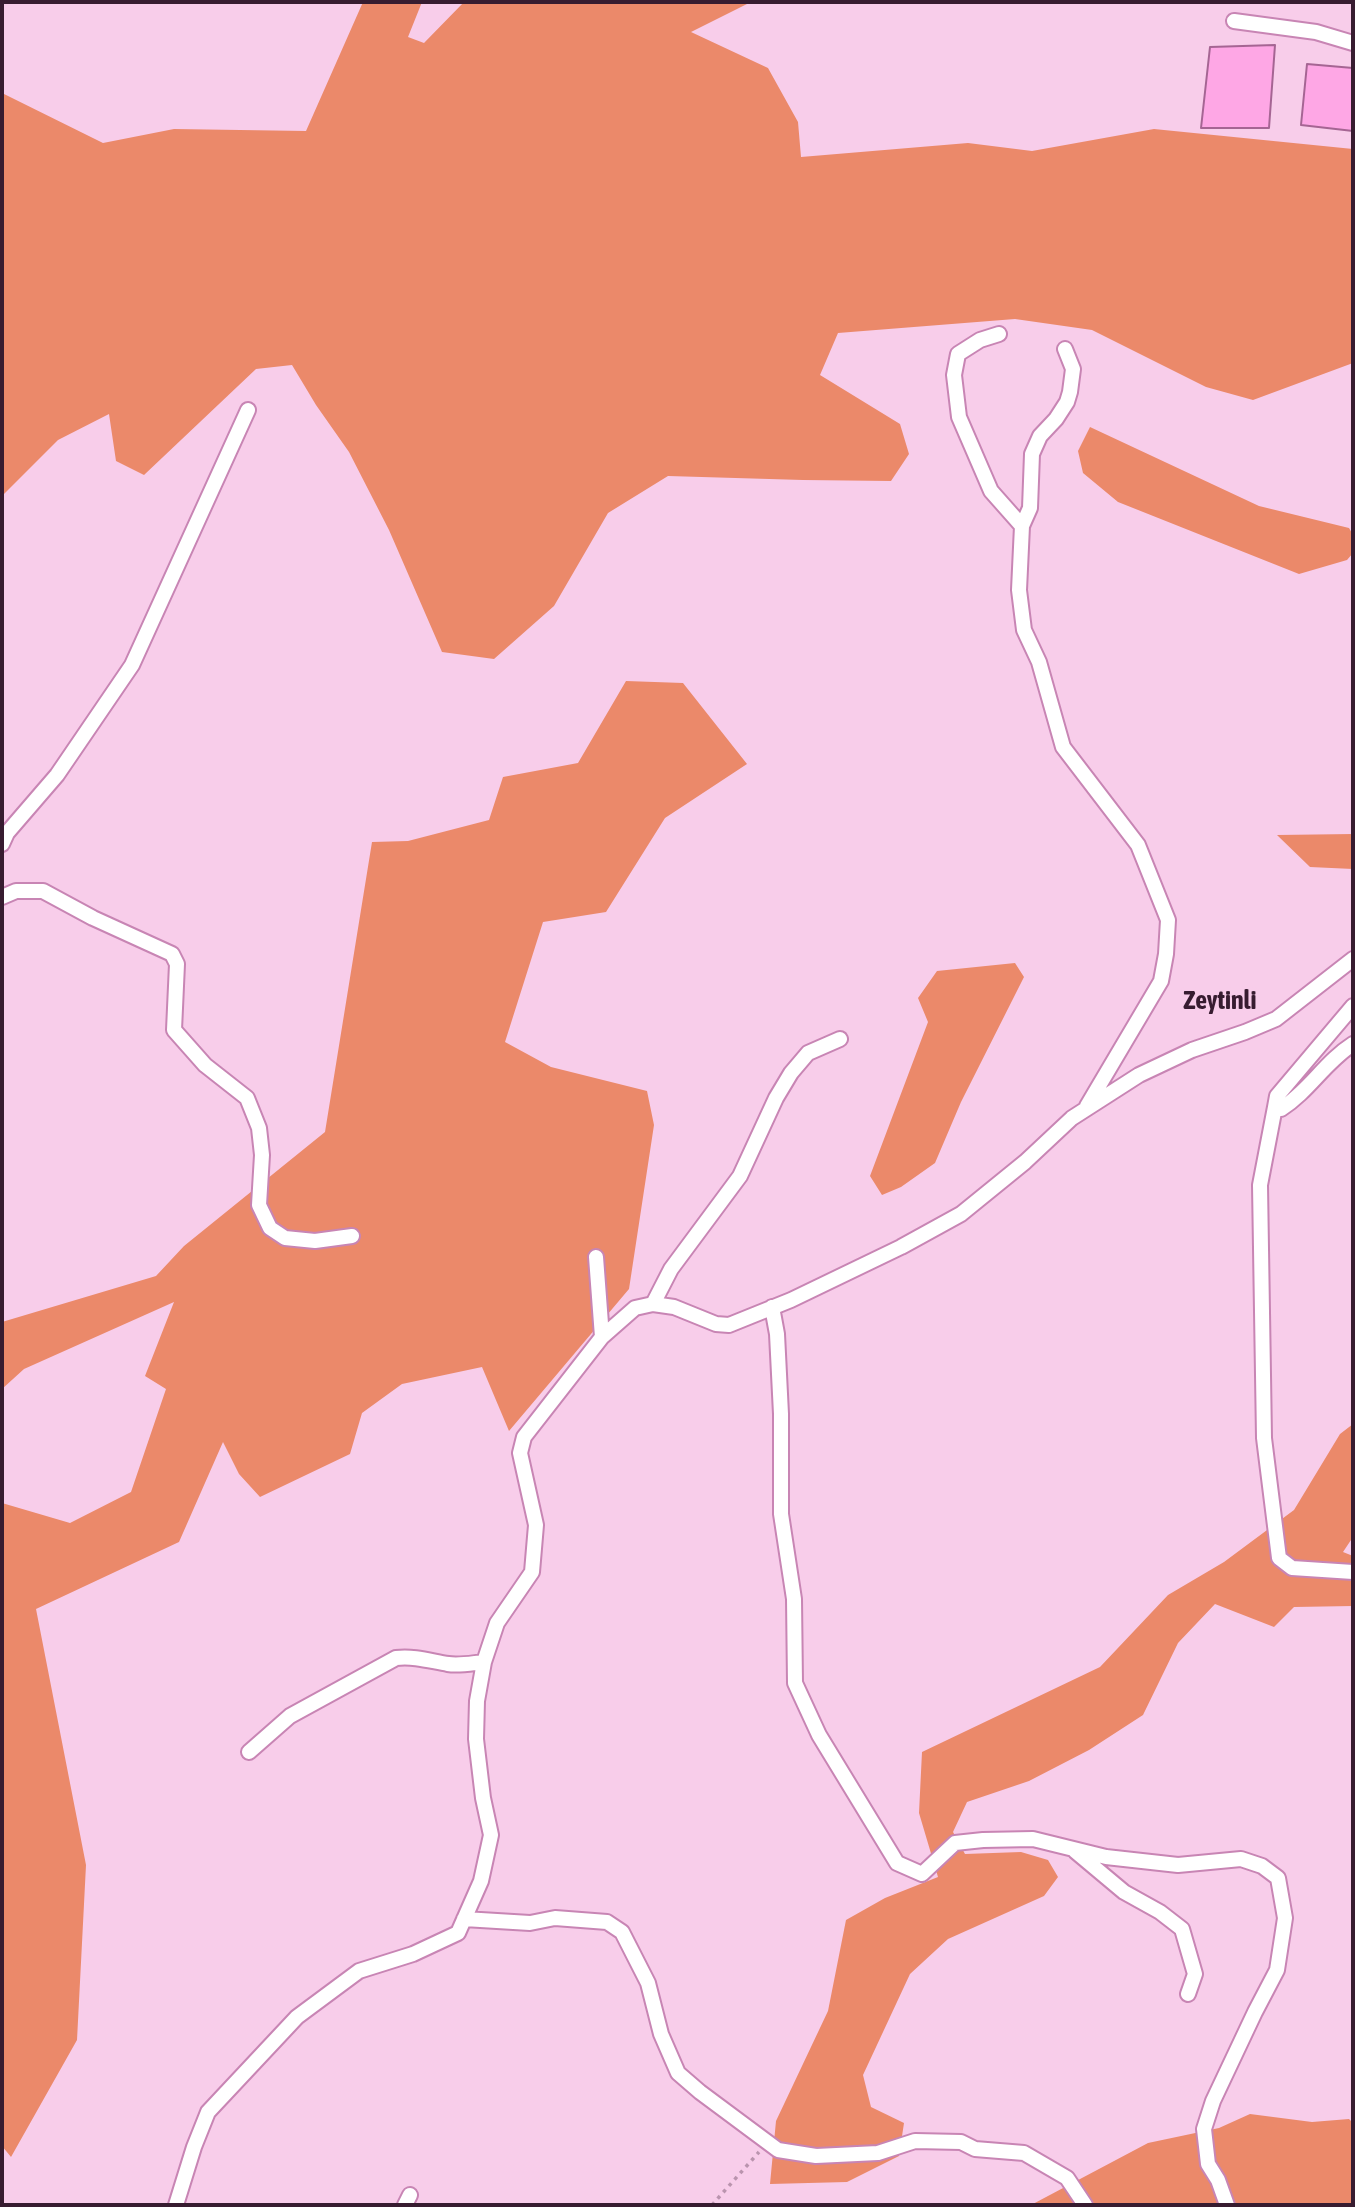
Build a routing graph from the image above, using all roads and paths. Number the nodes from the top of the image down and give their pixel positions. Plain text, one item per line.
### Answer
1 (1234, 20) dead end
2 (1353, 43) edge
3 (999, 334) dead end
4 (1065, 349) dead end
5 (248, 410) dead end
6 (1022, 526) junction
7 (2, 845) edge
8 (2, 897) edge
9 (1353, 959) edge
10 (1353, 1006) edge
11 (840, 1039) dead end
12 (1353, 1044) edge
13 (1275, 1108) junction
14 (1084, 1111) junction
15 (352, 1236) dead end
16 (596, 1257) dead end
17 (653, 1304) junction
18 (772, 1307) junction
19 (602, 1337) junction
20 (1353, 1572) edge
21 (484, 1662) junction
22 (249, 1752) dead end
23 (1071, 1848) junction
24 (464, 1920) junction
25 (1188, 1994) dead end
26 (768, 2143) junction
27 (176, 2205) edge
28 (712, 2205) edge
29 (1086, 2205) edge
30 (1227, 2205) edge

1 - 2 street
3 - 6 street
4 - 6 street
5 - 7 street
6 - 14 street
8 - 15 street
9 - 14 street
10 - 13 street
11 - 17 street
12 - 13 street
13 - 20 street
14 - 18 street
16 - 19 street
17 - 18 street
17 - 19 street
18 - 23 street
19 - 21 street
21 - 22 street
21 - 24 street
23 - 25 street
23 - 30 street
24 - 26 street
24 - 27 street
26 - 28 path
26 - 29 street

